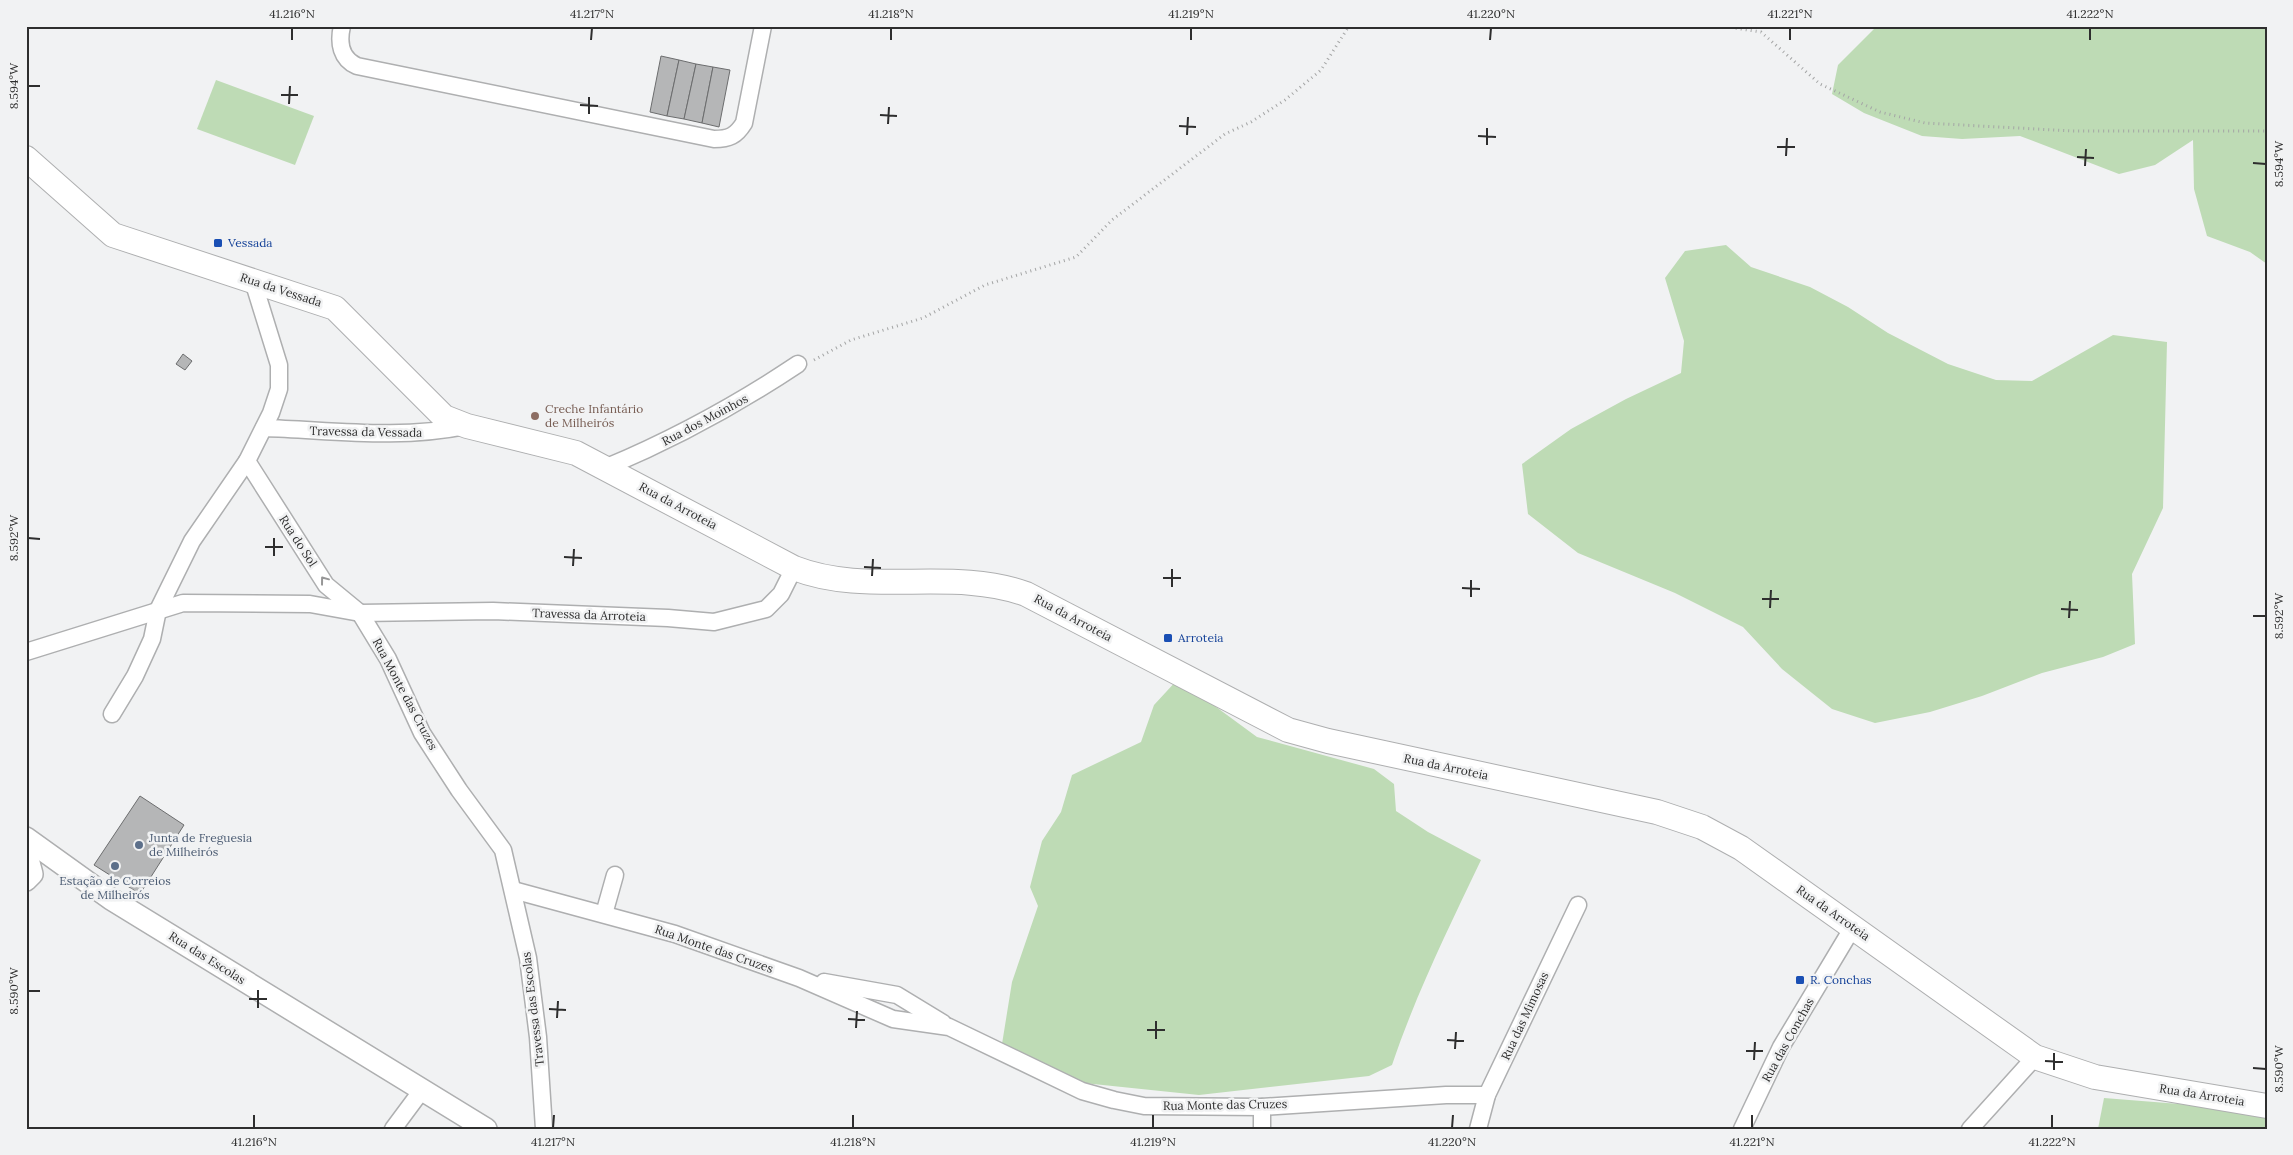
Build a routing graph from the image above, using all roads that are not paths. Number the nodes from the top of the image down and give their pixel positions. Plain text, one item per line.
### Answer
1 (342, 26) edge
2 (762, 26) edge
3 (26, 158) edge
4 (253, 281) junction
5 (798, 364) road end
6 (467, 426) junction
7 (264, 428) junction
8 (247, 461) junction
9 (607, 468) junction
10 (794, 568) junction
11 (158, 610) junction
12 (360, 612) junction
13 (26, 652) edge
14 (112, 714) dead end
15 (29, 850) edge
16 (615, 875) dead end
17 (26, 880) edge
18 (513, 890) junction
19 (1578, 905) dead end
20 (604, 914) junction
21 (1853, 927) junction
22 (799, 978) junction
23 (949, 1027) junction
24 (2035, 1056) junction
25 (422, 1090) junction
26 (1487, 1095) junction
27 (2267, 1106) edge
28 (1262, 1107) junction
29 (393, 1129) edge
30 (486, 1129) edge
31 (544, 1129) edge
32 (1262, 1129) edge
33 (1478, 1129) edge
34 (1742, 1129) edge
35 (1970, 1129) edge

1 - 2 street
3 - 4 main road, Rua da Vessada
4 - 6 main road, Rua da Vessada
4 - 7 street
5 - 9 street, Rua dos Moinhos
6 - 7 street, Travessa da Vessada
6 - 9 main road, Rua da Vessada
7 - 8 street
8 - 11 street
12 -> 8 street, Rua do Sol
9 - 10 main road, Rua da Arroteia
10 - 12 street, Travessa da Arroteia
10 - 21 main road, Rua da Arroteia
11 - 12 street
11 - 13 street
11 - 14 street
12 - 18 street, Rua Monte das Cruzes
15 - 17 street
15 - 25 street, Rua das Escolas
16 - 20 street
18 - 20 street, Rua Monte das Cruzes
18 - 31 street, Travessa das Escolas
19 - 26 street, Rua das Mimosas
20 - 22 street, Rua Monte das Cruzes
21 - 24 main road, Rua da Arroteia
21 - 34 street, Rua das Conchas
22 - 23 street, Rua Monte das Cruzes
22 - 23 street, Rua Monte das Cruzes
23 - 28 street, Rua Monte das Cruzes
24 - 27 main road, Rua da Arroteia
24 - 35 street
25 - 29 street
25 - 30 street, Rua das Escolas
26 - 28 street, Rua Monte das Cruzes
26 - 33 street, Rua das Mimosas
28 - 32 street

